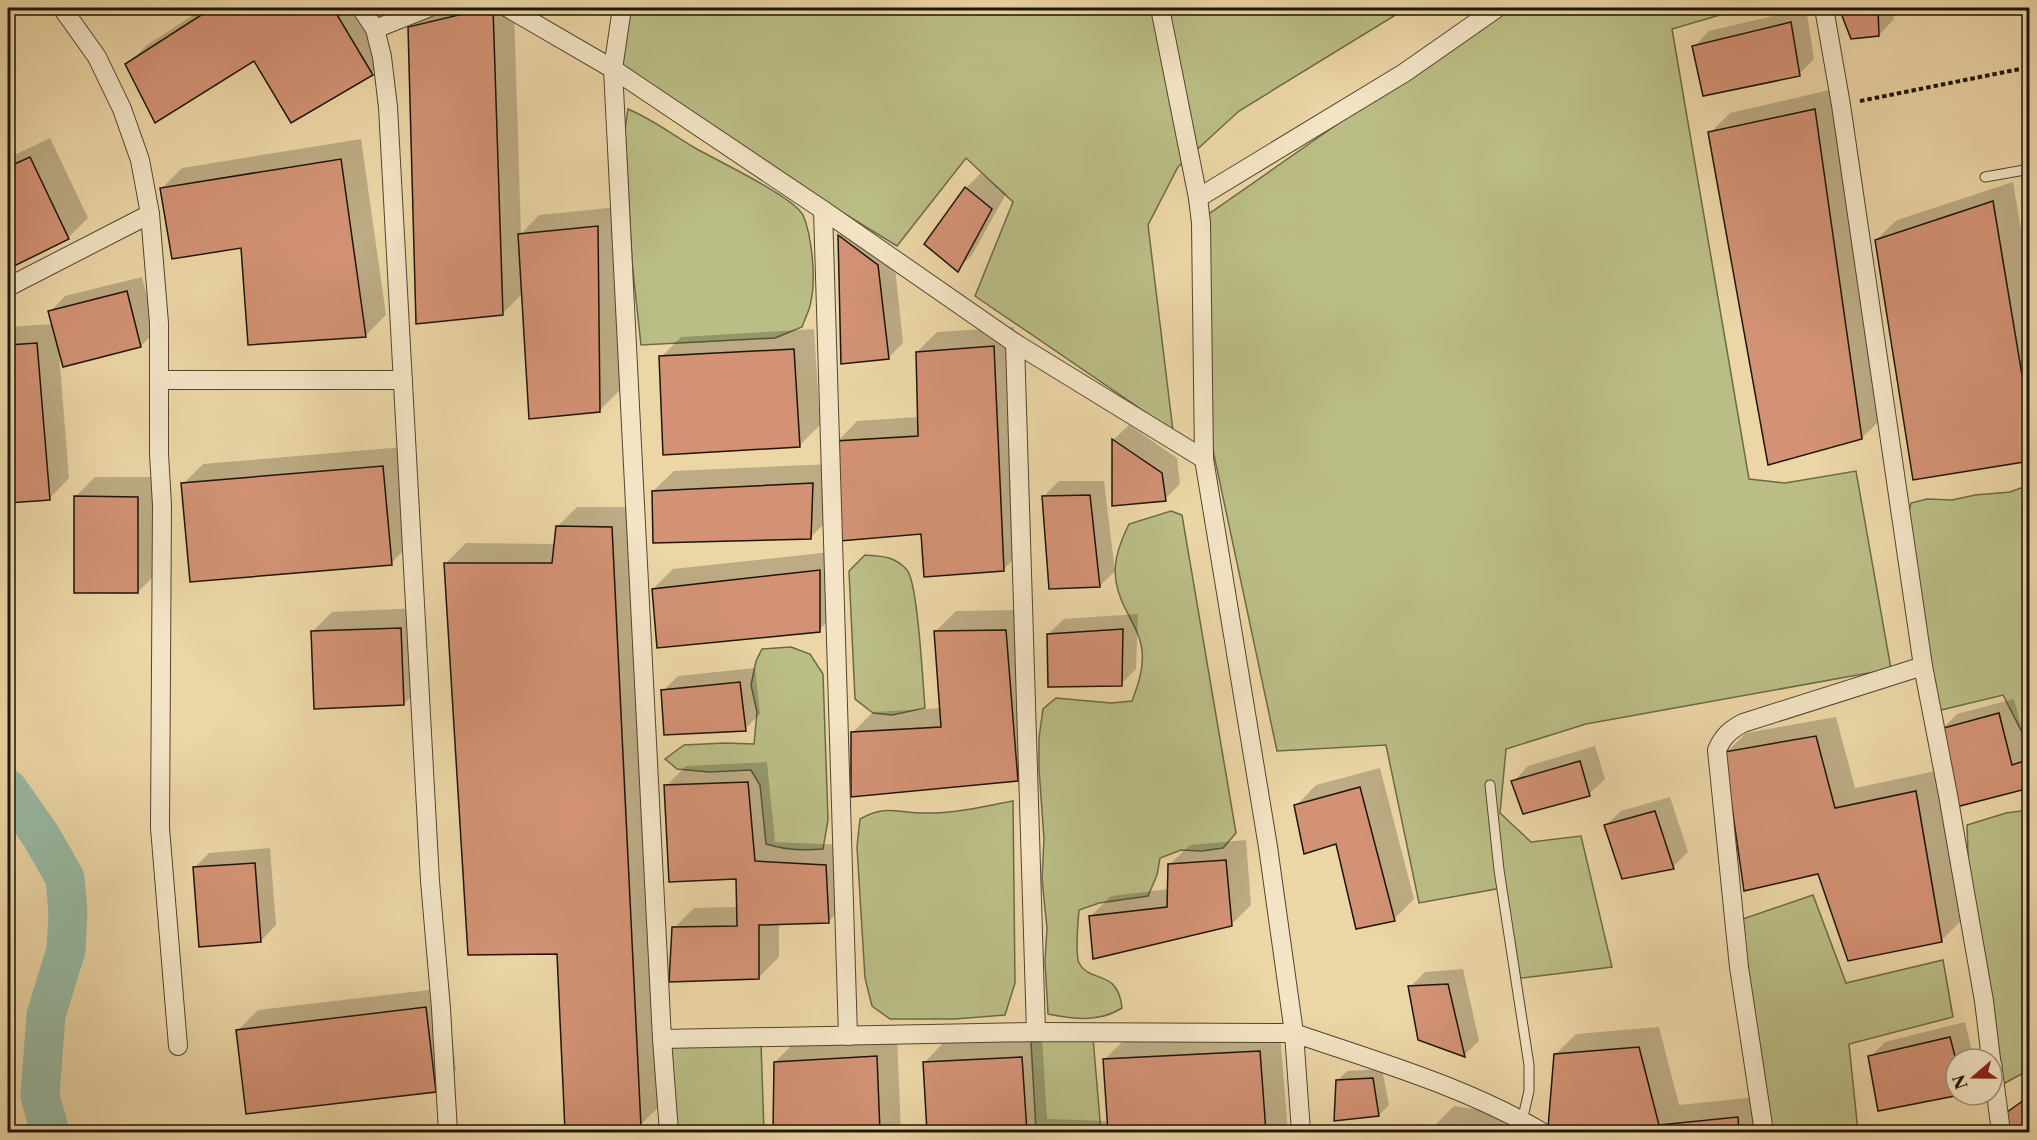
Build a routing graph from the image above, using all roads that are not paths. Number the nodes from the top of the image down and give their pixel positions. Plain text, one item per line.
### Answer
1 (62, 8) edge
2 (362, 8) edge
3 (428, 8) edge
4 (508, 8) edge
5 (622, 8) edge
6 (1160, 8) edge
7 (1497, 8) edge
8 (1824, 8) edge
9 (375, 28) junction
10 (613, 69) junction
11 (2030, 168) edge
12 (1985, 177) dead end
13 (1198, 198) junction
14 (823, 210) junction
15 (150, 214) junction
16 (8, 287) edge
17 (1015, 343) junction
18 (159, 380) junction
19 (403, 380) junction
20 (1204, 459) junction
21 (1923, 666) junction
22 (1490, 784) dead end
23 (1036, 1032) junction
24 (1294, 1033) junction
25 (848, 1036) junction
26 (662, 1039) junction
27 (178, 1046) dead end
28 (1990, 1047) edge
29 (1998, 1107) edge
30 (1522, 1120) junction
31 (448, 1132) edge
32 (669, 1132) edge
33 (1301, 1132) edge
34 (1542, 1132) edge
35 (1764, 1132) edge
36 (2001, 1132) edge

1 - 15 street
2 - 9 street
3 - 9 street
4 - 10 street
5 - 10 street
6 - 13 street
7 - 13 street
8 - 21 street
9 - 19 street
10 - 14 street
10 - 26 street
11 - 12 lane
13 - 20 street
14 - 17 street
14 - 25 street
15 - 16 street
15 - 18 street
17 - 20 street
17 - 23 street
18 - 19 street
18 - 27 street
19 - 31 street
20 - 24 street
21 - 28 street
21 - 35 street
22 - 30 lane
23 - 24 street
23 - 25 street
24 - 30 street
24 - 33 street
25 - 26 street
26 - 32 street
29 - 36 street
30 - 34 street

